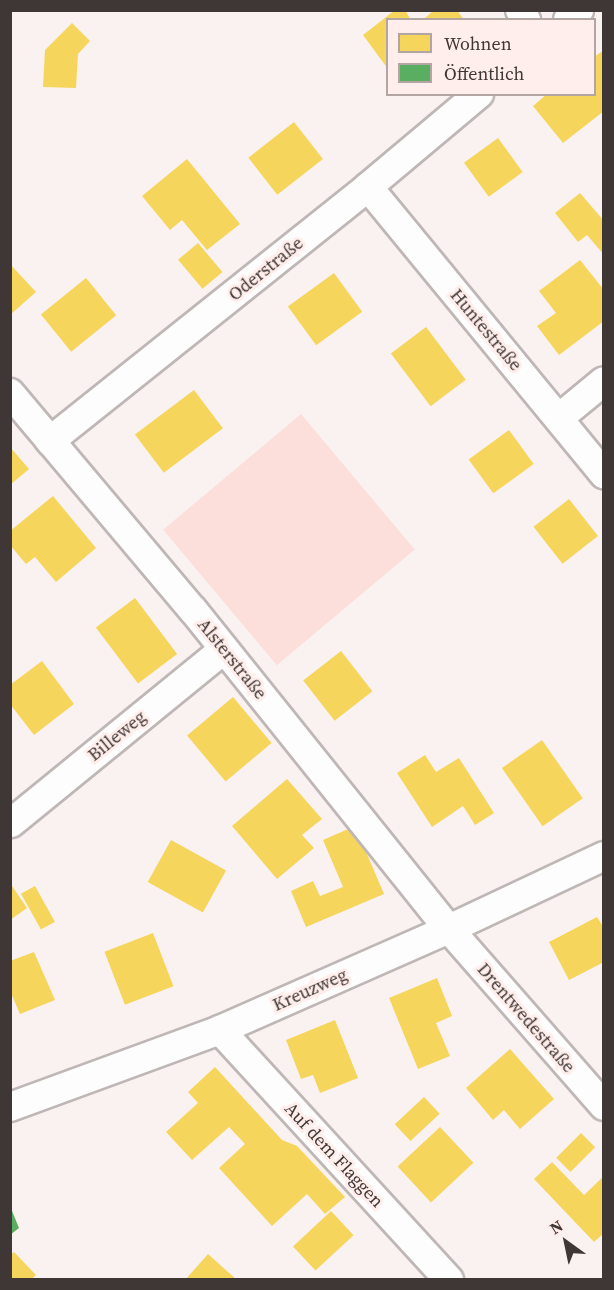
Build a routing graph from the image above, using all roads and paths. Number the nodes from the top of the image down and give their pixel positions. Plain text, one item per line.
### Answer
1 (477, 96) edge
2 (368, 187) junction
3 (603, 381) edge
4 (10, 393) edge
5 (559, 418) junction
6 (50, 441) junction
7 (603, 474) edge
8 (224, 649) junction
9 (11, 823) edge
10 (603, 856) edge
11 (449, 929) junction
12 (220, 1030) junction
13 (603, 1106) edge
14 (10, 1107) edge
15 (449, 1280) edge

1 - 2 street, Oderstraße
2 - 5 street, Huntestraße
2 - 6 street, Oderstraße
3 - 5 street
4 - 6 street, Alsterstraße
5 - 7 street, Huntestraße
6 - 8 street, Alsterstraße
8 - 9 street, Billeweg
8 - 11 street, Alsterstraße
10 - 11 street, Kreuzweg
11 - 12 street, Kreuzweg
11 - 13 street, Drentwedestraße
12 - 14 street, Kreuzweg
12 - 15 street, Auf dem Flaggen

